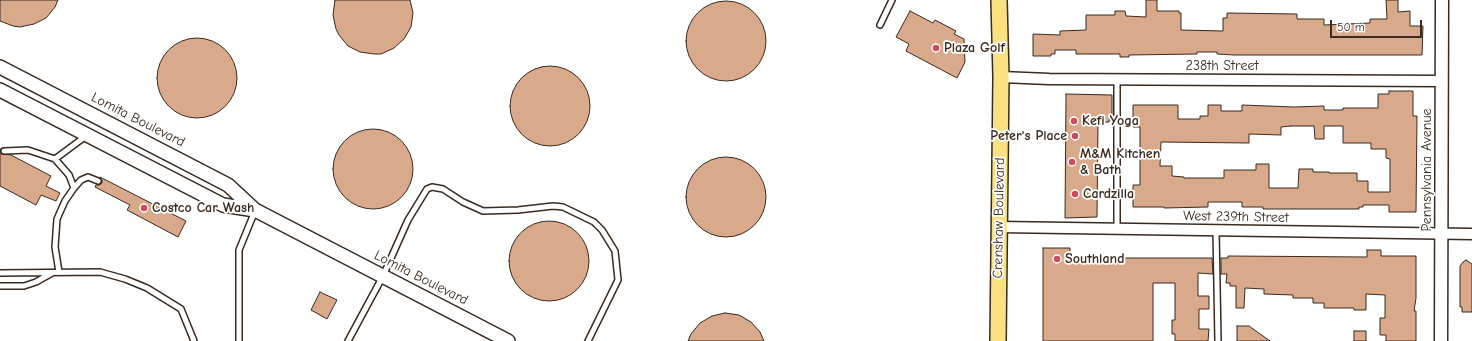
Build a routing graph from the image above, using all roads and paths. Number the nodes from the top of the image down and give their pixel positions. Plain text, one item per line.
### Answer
1 (892, 0) edge
2 (999, 0) edge
3 (1442, 0) edge
4 (880, 25) dead end
5 (0, 67) edge
6 (1001, 77) junction
7 (1117, 79) junction
8 (1442, 81) junction
9 (0, 90) edge
10 (87, 135) junction
11 (4, 151) dead end
12 (54, 159) junction
13 (98, 181) dead end
14 (74, 188) junction
15 (255, 210) junction
16 (999, 227) junction
17 (1117, 229) junction
18 (1216, 230) junction
19 (1442, 234) junction
20 (1472, 234) edge
21 (0, 272) edge
22 (52, 272) junction
23 (59, 272) junction
24 (383, 276) junction
25 (0, 286) edge
26 (194, 341) edge
27 (239, 341) edge
28 (348, 341) edge
29 (508, 341) edge
30 (588, 341) edge
31 (998, 341) edge
32 (1218, 341) edge
33 (1442, 341) edge

1 - 4 lane
2 - 6 main road, Crenshaw Boulevard
3 - 8 street, Pennsylvania Avenue
5 - 15 main road, Lomita Boulevard
6 - 7 street, 238th Street
6 - 16 main road, Crenshaw Boulevard
7 - 8 street, 238th Street
7 - 17 lane
8 - 19 street, Pennsylvania Avenue
9 - 10 main road, Lomita Boulevard
10 - 12 lane
10 - 15 main road, Lomita Boulevard
11 - 12 lane
12 - 14 lane
13 - 14 lane
14 - 23 lane
15 - 24 main road, Lomita Boulevard
15 - 27 lane
16 - 17 street, West 239th Street
16 - 31 main road, Crenshaw Boulevard
17 - 18 street, West 239th Street
18 - 19 street, West 239th Street
18 - 32 lane
19 - 20 street, West 239th Street
19 - 33 street, Pennsylvania Avenue
21 - 22 lane
22 - 23 lane
22 - 25 lane
23 - 26 lane
24 - 28 lane
24 - 29 main road, Lomita Boulevard
24 - 30 lane

